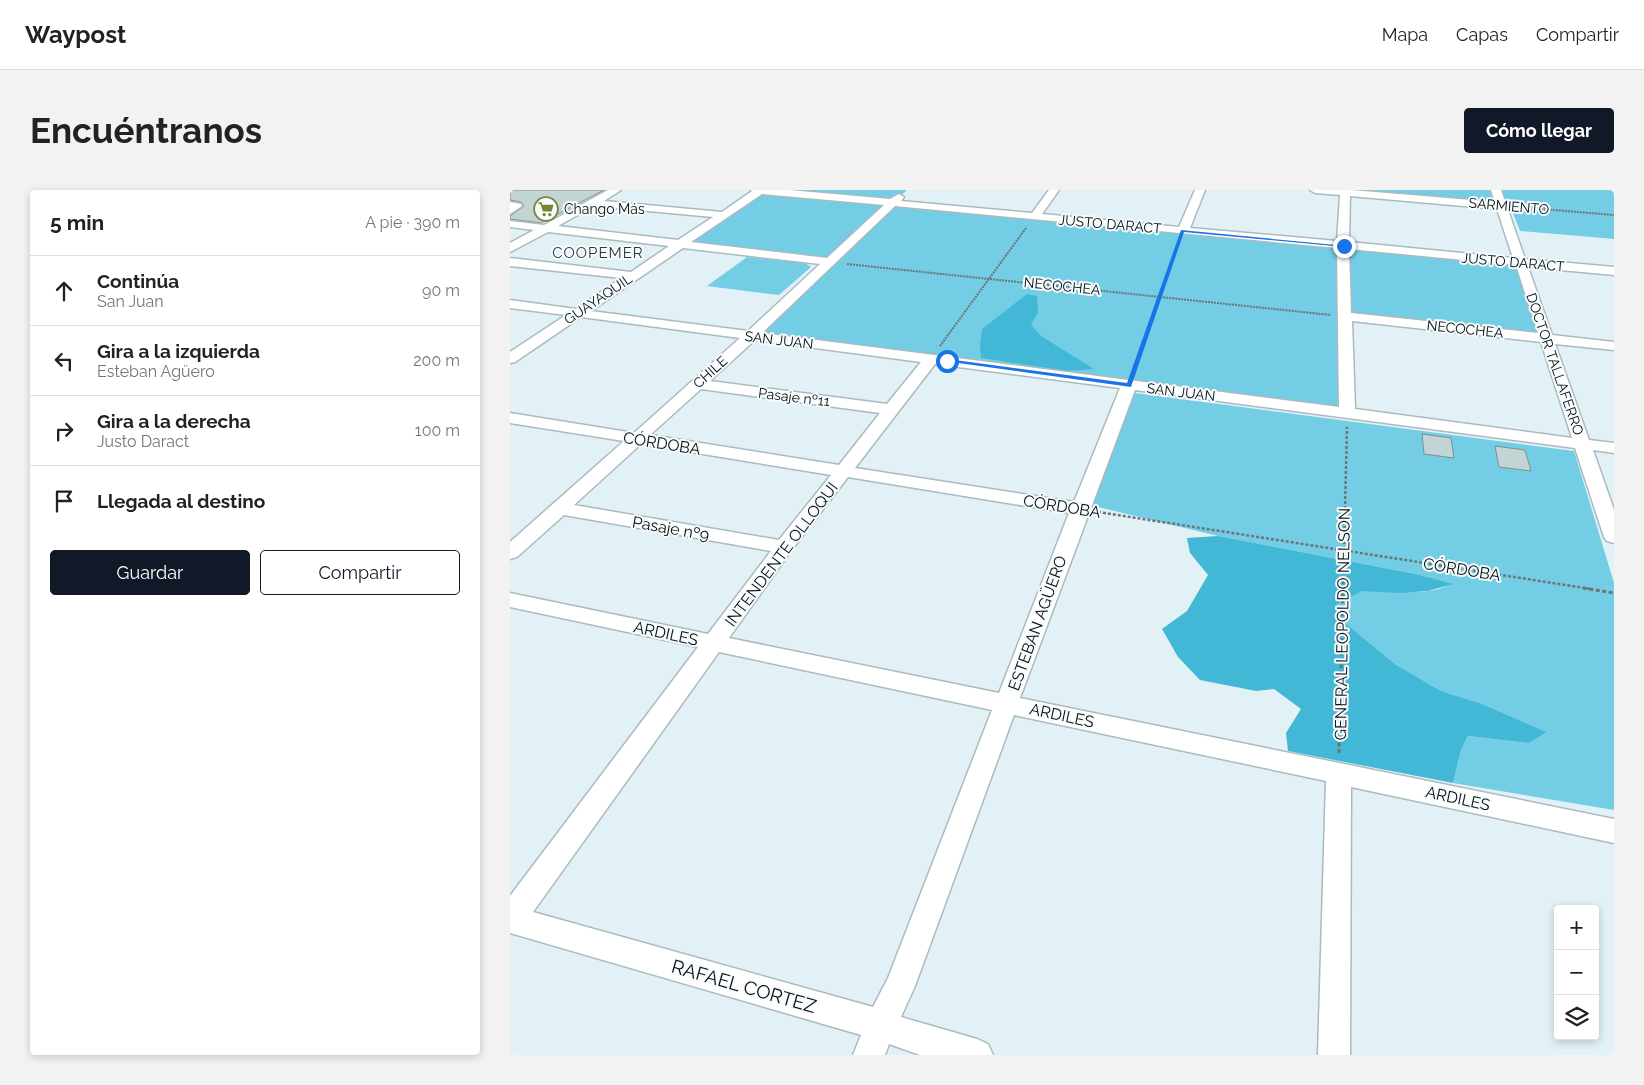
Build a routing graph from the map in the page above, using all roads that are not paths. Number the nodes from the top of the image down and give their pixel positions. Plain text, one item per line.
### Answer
1 (616, 190) edge
2 (756, 190) edge
3 (760, 190) edge
4 (907, 190) edge
5 (1054, 190) edge
6 (1200, 190) edge
7 (1315, 190) edge
8 (1496, 190) edge
9 (1345, 192) junction
10 (593, 203) junction
11 (893, 204) junction
12 (510, 205) edge
13 (1501, 206) junction
14 (510, 211) edge
15 (723, 215) junction
16 (1034, 217) junction
17 (510, 224) edge
18 (546, 228) junction
19 (1183, 231) junction
20 (681, 244) junction
21 (1344, 246) junction
22 (510, 248) edge
23 (510, 262) edge
24 (830, 262) junction
25 (1520, 263) junction
26 (1614, 272) edge
27 (632, 276) junction
28 (510, 304) edge
29 (576, 313) junction
30 (1346, 316) junction
31 (750, 336) junction
32 (1546, 338) junction
33 (1614, 346) edge
34 (510, 359) edge
35 (931, 359) junction
36 (696, 384) junction
37 (1129, 385) junction
38 (892, 410) junction
39 (1347, 414) junction
40 (510, 418) edge
41 (636, 439) junction
42 (1583, 444) junction
43 (1614, 448) edge
44 (843, 472) junction
45 (558, 508) junction
46 (1080, 509) junction
47 (1614, 537) edge
48 (784, 547) junction
49 (510, 553) edge
50 (510, 600) edge
51 (715, 643) junction
52 (1007, 704) junction
53 (1339, 774) junction
54 (1614, 831) edge
55 (510, 919) edge
56 (881, 1025) junction
57 (869, 1055) edge
58 (977, 1055) edge
59 (1334, 1055) edge

1 - 10 street
2 - 3 street, JUSTO DARACT
3 - 11 street, JUSTO DARACT
3 - 15 street, GUAYAQUIL
4 - 11 street, CHILE
5 - 16 street
6 - 19 street
7 - 9 street, SARMIENTO
8 - 13 street, DOCTOR TALLAFERRO
9 - 13 street, SARMIENTO
9 - 21 street
10 - 15 street
10 - 18 street
11 - 16 street, JUSTO DARACT
11 - 24 street, CHILE
12 - 14 street
13 - 25 street, DOCTOR TALLAFERRO
15 - 20 street, GUAYAQUIL
16 - 19 street, JUSTO DARACT
17 - 18 street
18 - 20 street
18 - 22 street
19 - 21 street, JUSTO DARACT
20 - 24 street
20 - 27 street, GUAYAQUIL
21 - 25 street, JUSTO DARACT
21 - 30 street
23 - 27 street
24 - 31 street, CHILE
25 - 26 street, JUSTO DARACT
25 - 32 street, DOCTOR TALLAFERRO
27 - 29 street, GUAYAQUIL
28 - 29 street, SAN JUAN
29 - 31 street, SAN JUAN
29 - 34 street, GUAYAQUIL
30 - 32 street, NECOCHEA
30 - 39 street
31 - 35 street, SAN JUAN
31 - 36 street, CHILE
32 - 33 street, NECOCHEA
32 - 42 street, DOCTOR TALLAFERRO
35 - 37 street, SAN JUAN
35 - 38 street, INTENDENTE OLLOQUI
36 - 38 street, Pasaje nº11
36 - 41 street, CHILE
37 - 39 street, SAN JUAN
37 - 46 street, ESTEBAN AGÜERO
38 - 44 street, INTENDENTE OLLOQUI
39 - 42 street, SAN JUAN
40 - 41 street, CÓRDOBA
41 - 44 street, CÓRDOBA
41 - 45 street, CHILE
42 - 43 street, SAN JUAN
42 - 47 street, DOCTOR TALLAFERRO
44 - 46 street, CÓRDOBA
44 - 48 street, INTENDENTE OLLOQUI
45 - 48 street, Pasaje nº9
45 - 49 street, CHILE
46 - 52 street, ESTEBAN AGÜERO
48 - 51 street, INTENDENTE OLLOQUI
50 - 51 street, ARDILES
51 - 52 street, ARDILES
51 - 55 street, INTENDENTE OLLOQUI
52 - 53 street, ARDILES
52 - 56 street, ESTEBAN AGÜERO
53 - 54 street, ARDILES
53 - 59 street
55 - 56 street, RAFAEL CORTEZ
56 - 57 street, ESTEBAN AGÜERO
56 - 58 street, RAFAEL CORTEZ

